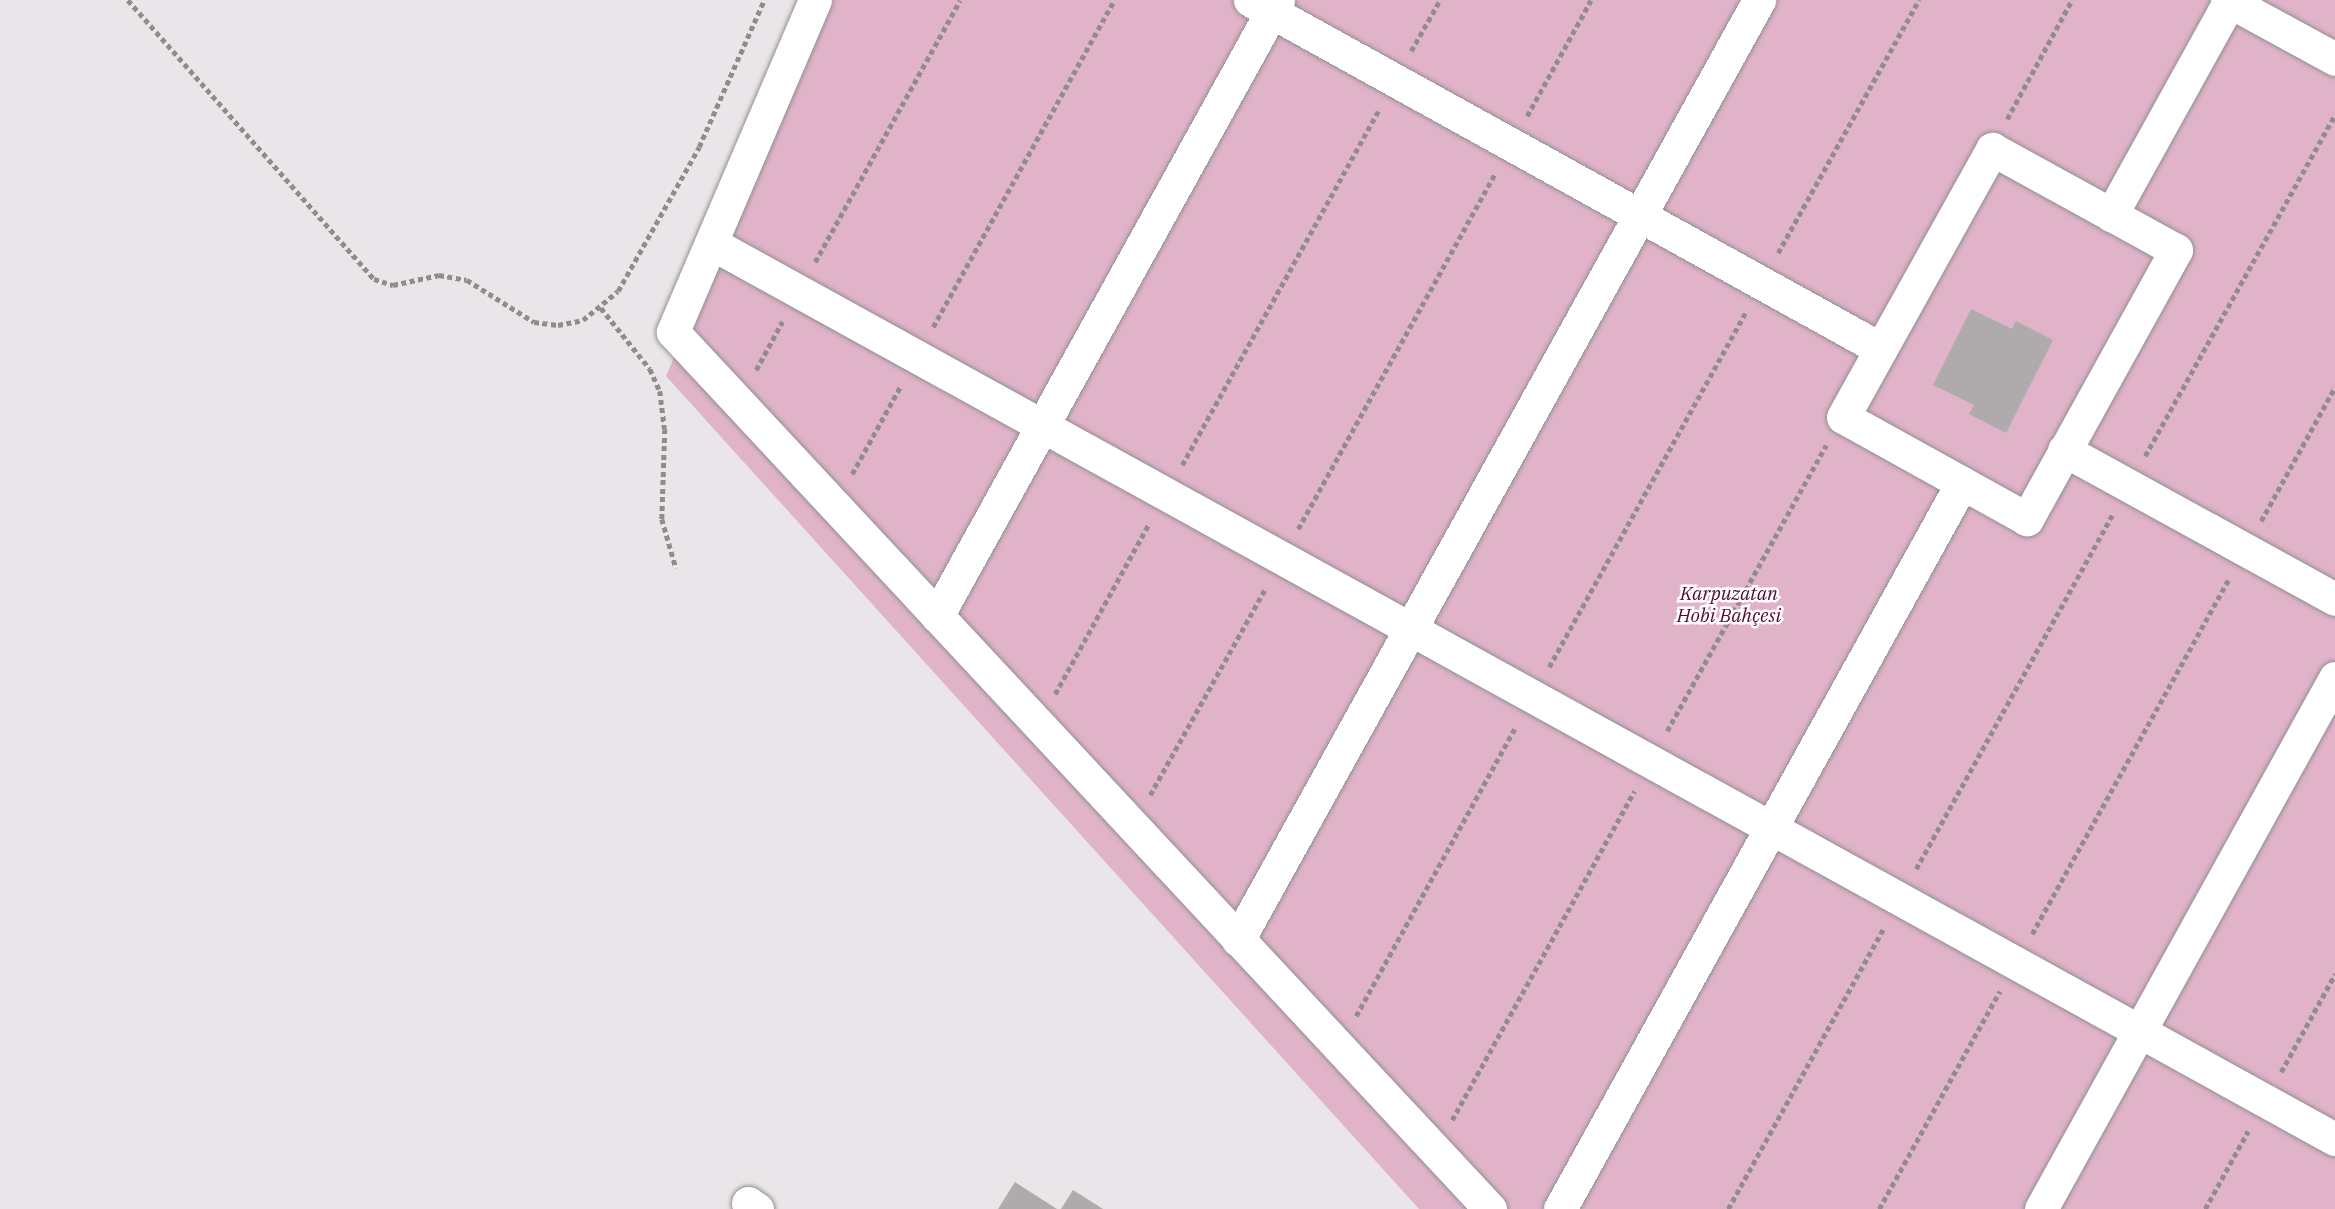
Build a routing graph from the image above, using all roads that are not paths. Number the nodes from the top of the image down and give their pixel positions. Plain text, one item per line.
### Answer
1 (815, 0) edge
2 (1759, 0) edge
3 (2229, 0) edge
4 (1266, 4) edge
5 (2335, 59) edge
6 (2111, 215) junction
7 (1640, 216) junction
8 (711, 243) junction
9 (1881, 349) junction
10 (1042, 425) junction
11 (2064, 450) junction
12 (1962, 483) junction
13 (2335, 599) edge
14 (937, 616) junction
15 (1410, 629) junction
16 (2335, 678) edge
17 (1771, 828) junction
18 (1238, 940) junction
19 (2139, 1031) junction
20 (2335, 1139) edge
21 (1490, 1209) edge
22 (1560, 1209) edge
23 (2041, 1209) edge

1 - 8 street
2 - 7 street
3 - 5 street
3 - 6 street
4 - 7 street
4 - 10 street
6 - 9 street
6 - 11 street
7 - 9 street
7 - 15 street
8 - 10 street
8 - 14 street
9 - 12 street
10 - 14 street
10 - 15 street
11 - 12 street
11 - 13 street
12 - 17 street
14 - 18 street
15 - 17 street
15 - 18 street
16 - 19 street
17 - 19 street
17 - 22 street
18 - 21 street
19 - 20 street
19 - 23 street

